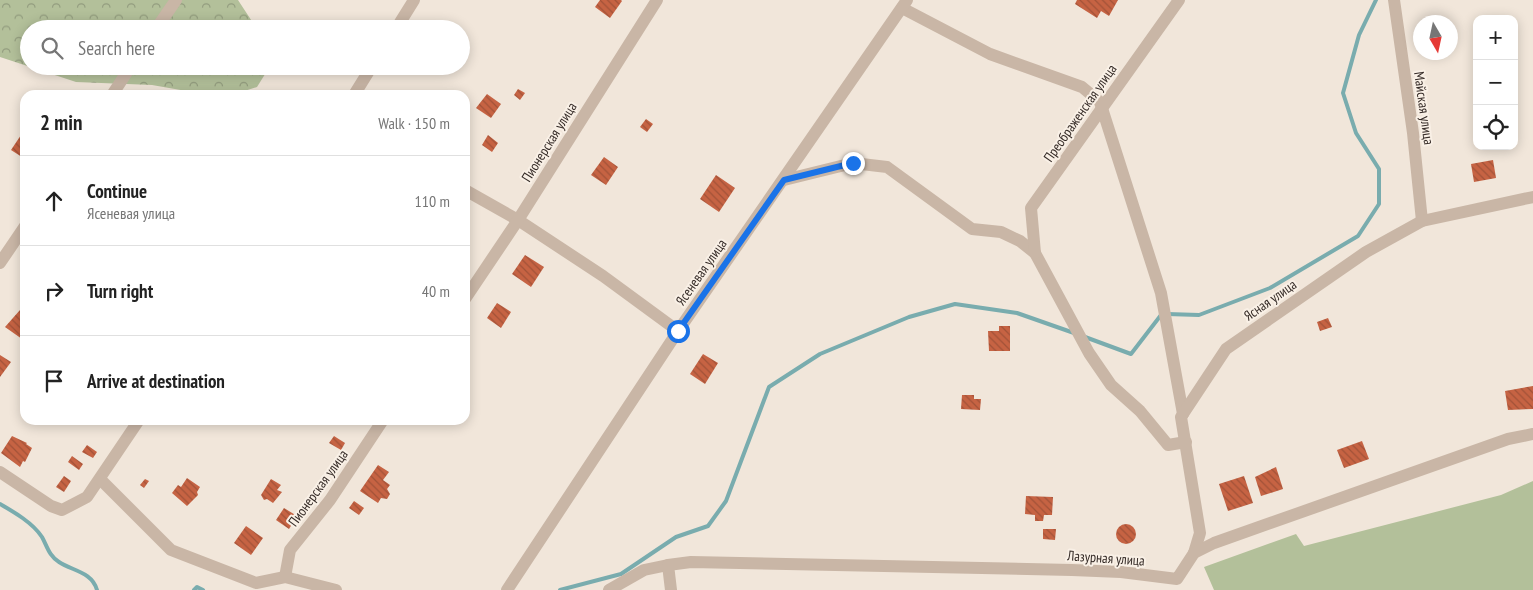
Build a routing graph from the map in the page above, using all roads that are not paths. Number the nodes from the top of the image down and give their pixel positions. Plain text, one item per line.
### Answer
1 (176, 0) edge
2 (414, 0) edge
3 (657, 0) edge
4 (1179, 0) edge
5 (1394, 0) edge
6 (905, 4) edge
7 (162, 20) edge
8 (402, 20) edge
9 (125, 75) edge
10 (366, 75) edge
11 (115, 90) edge
12 (357, 90) edge
13 (1102, 108) junction
14 (784, 180) junction
15 (470, 193) edge
16 (1533, 197) edge
17 (518, 220) junction
18 (1422, 221) junction
19 (20, 233) edge
20 (1035, 253) junction
21 (0, 263) edge
22 (470, 292) edge
23 (678, 331) junction
24 (1183, 414) junction
25 (136, 425) edge
26 (380, 425) edge
27 (1533, 434) edge
28 (1186, 442) junction
29 (0, 472) edge
30 (100, 479) junction
31 (1194, 553) junction
32 (668, 565) junction
33 (285, 577) junction
34 (1180, 584) edge
35 (336, 590) edge
36 (506, 590) edge
37 (609, 590) edge
38 (670, 590) edge

1 - 7 street
2 - 8 street
3 - 17 street, Пионерская улица
4 - 13 street, Преображенская улица
5 - 18 street, Майская улица
6 - 13 street
6 - 14 street, Ясеневая улица
9 - 11 street
10 - 12 street
13 - 20 street, Преображенская улица
13 - 24 street
14 - 20 street
14 - 23 street, Ясеневая улица
15 - 17 street
16 - 18 street, Ясная улица
17 - 22 street, Пионерская улица
17 - 23 street
18 - 24 street, Ясная улица
19 - 21 street
20 - 28 street
23 - 36 street, Ясеневая улица
24 - 28 street
25 - 30 street
26 - 33 street, Пионерская улица
27 - 31 street
28 - 31 street
29 - 30 street
30 - 33 street
31 - 34 street, Лазурная улица
32 - 34 street, Лазурная улица
32 - 37 street, Лазурная улица
32 - 38 street
33 - 35 street

